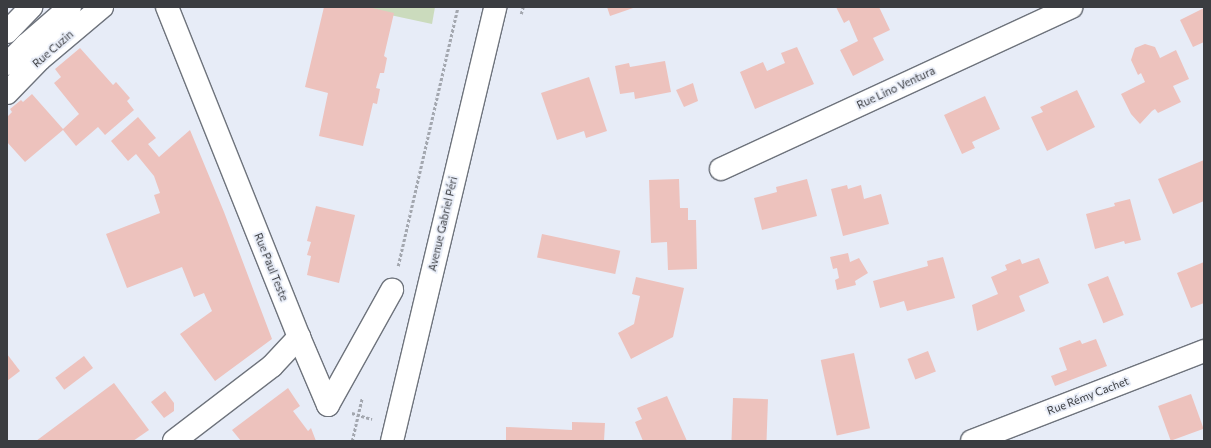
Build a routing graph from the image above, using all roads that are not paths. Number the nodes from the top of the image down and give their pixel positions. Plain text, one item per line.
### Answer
1 (70, 7) edge
2 (102, 7) edge
3 (167, 7) edge
4 (495, 7) edge
5 (1071, 7) edge
6 (28, 8) edge
7 (7, 32) edge
8 (7, 64) edge
9 (7, 93) edge
10 (721, 169) dead end
11 (392, 290) road end
12 (299, 337) junction
13 (1204, 351) edge
14 (174, 441) edge
15 (392, 441) edge
16 (972, 441) edge

1 - 8 street
2 - 9 street, Rue Cuzin
3 - 12 street, Rue Paul Teste
4 - 15 street, Avenue Gabriel Péri
5 - 10 street, Rue Lino Ventura
6 - 7 street
11 - 12 street, Rue Paul Teste
12 - 14 street
13 - 16 street, Rue Rémy Cachet

